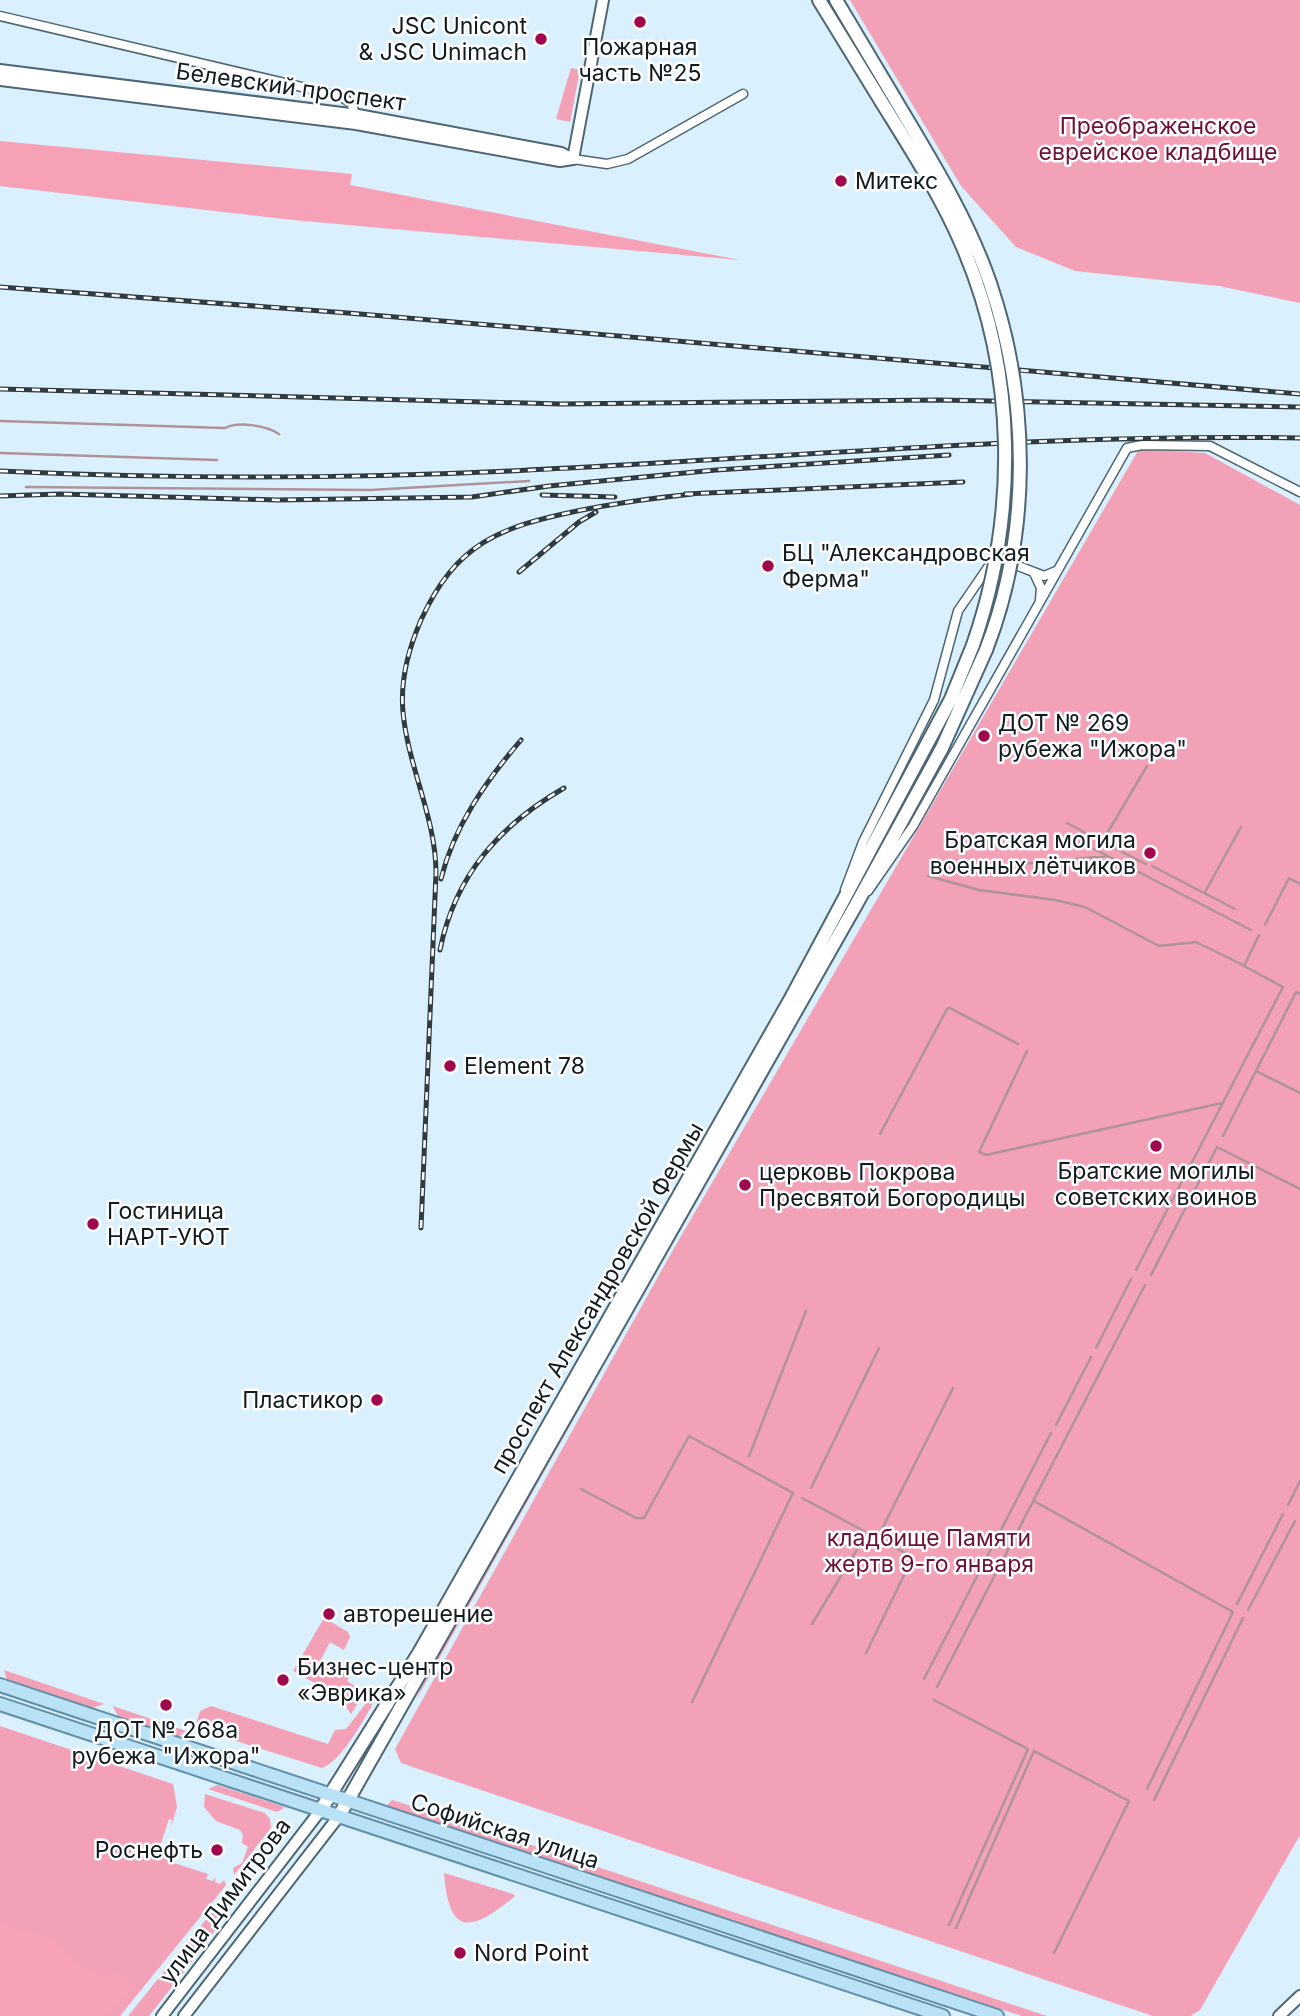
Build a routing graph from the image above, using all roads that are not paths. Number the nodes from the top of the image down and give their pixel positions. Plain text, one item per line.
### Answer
1 (603, 0) edge
2 (819, 0) edge
3 (836, 0) edge
4 (0, 16) edge
5 (0, 70) edge
6 (0, 80) edge
7 (743, 94) dead end
8 (887, 97) junction
9 (357, 120) junction
10 (573, 159) junction
11 (1300, 492) edge
12 (1059, 569) junction
13 (1034, 573) junction
14 (1040, 604) junction
15 (857, 903) junction
16 (840, 911) junction
17 (0, 1685) edge
18 (0, 1704) edge
19 (330, 1795) junction
20 (348, 1801) junction
21 (320, 1811) junction
22 (339, 1816) junction
23 (1300, 1996) edge
24 (1279, 2015) edge
25 (162, 2016) edge
26 (184, 2016) edge
27 (943, 2016) edge
28 (997, 2016) edge

1 - 10 street
2 - 8 main road
3 - 8 main road
4 - 9 street
5 - 9 street, Белевский проспект
6 - 9 street, Белевский проспект
7 - 10 street, Белевский проспект
8 - 15 main road, проспект Александровской Фермы, bridge
8 - 16 main road, проспект Александровской Фермы, bridge
9 - 10 street, Белевский проспект
11 - 12 street
12 - 13 street
12 - 14 street
13 - 14 street
13 - 16 street
14 - 15 street
15 - 20 main road, проспект Александровской Фермы
16 - 19 main road, проспект Александровской Фермы
17 - 19 main road, Софийская улица
18 - 21 main road, Софийская улица
19 - 20 main road, Софийская улица
19 - 21 main road, проспект Александровской Фермы
20 - 22 main road, проспект Александровской Фермы
20 - 28 main road, Софийская улица
21 - 22 main road, Софийская улица
21 - 25 street, улица Димитрова
22 - 26 street, улица Димитрова
22 - 27 main road, Софийская улица
23 - 24 street

